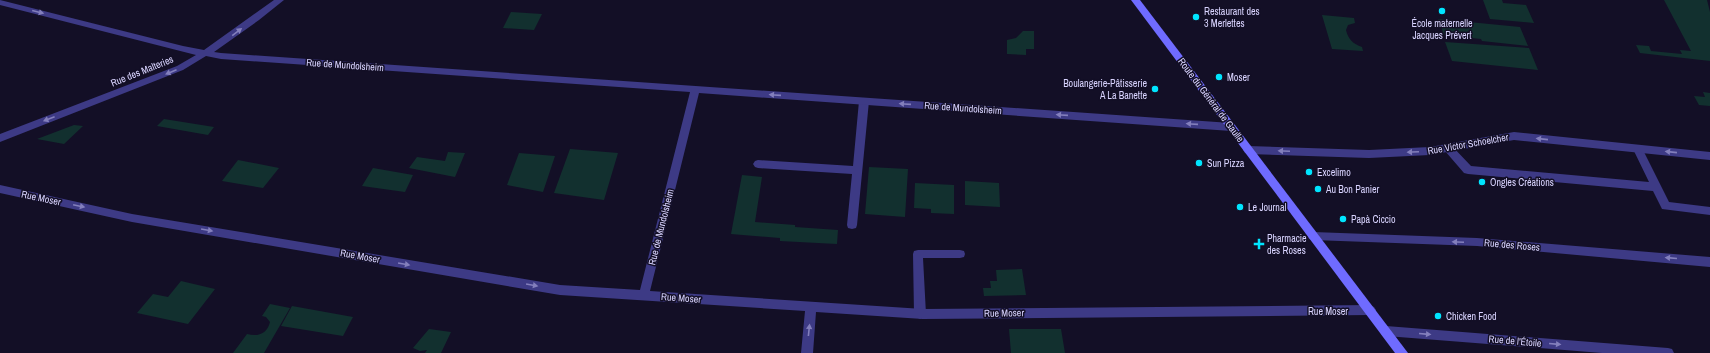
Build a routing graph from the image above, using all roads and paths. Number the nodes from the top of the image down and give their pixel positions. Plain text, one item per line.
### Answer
1 (280, 0) edge
2 (1135, 0) edge
3 (0, 2) edge
4 (205, 54) junction
5 (695, 90) junction
6 (864, 102) junction
7 (1231, 127) junction
8 (0, 138) edge
9 (1448, 148) junction
10 (1638, 149) junction
11 (1248, 150) junction
12 (1710, 156) edge
13 (758, 164) dead end
14 (858, 170) junction
15 (1657, 187) junction
16 (0, 189) edge
17 (1710, 211) edge
18 (852, 225) dead end
19 (1313, 236) junction
20 (960, 254) dead end
21 (1710, 262) edge
22 (644, 295) junction
23 (811, 307) junction
24 (1370, 310) junction
25 (920, 314) junction
26 (1386, 330) junction
27 (807, 353) edge
28 (1402, 353) edge
29 (1668, 353) edge

4 -> 1 street, Rue des Malteries
2 - 7 main road, Route du Général de Gaulle
3 -> 4 street, Rue de Mundolsheim
4 - 5 street, Rue de Mundolsheim
4 -> 8 street, Rue des Malteries
6 -> 5 street, Rue de Mundolsheim
5 - 22 street, Rue de Mundolsheim
7 -> 6 street, Rue de Mundolsheim
6 - 14 street
7 - 11 main road, Route du Général de Gaulle
10 -> 9 street, Rue Victor Schoelcher
9 -> 11 street, Rue Victor Schoelcher
9 - 15 street
12 -> 10 street, Rue Victor Schoelcher
10 - 15 street
11 - 19 main road, Route du Général de Gaulle
13 - 14 street
14 - 18 street
15 - 17 street
16 -> 22 street, Rue Moser
21 -> 19 street, Rue des Roses
19 - 24 main road, Route du Général de Gaulle
20 - 25 street
22 - 23 street, Rue Moser
23 - 25 street, Rue Moser
27 -> 23 street
24 - 25 street, Rue Moser
24 - 26 main road, Route du Général de Gaulle
26 - 28 main road, Route du Général de Gaulle
26 -> 29 street, Rue de l'Étoile

